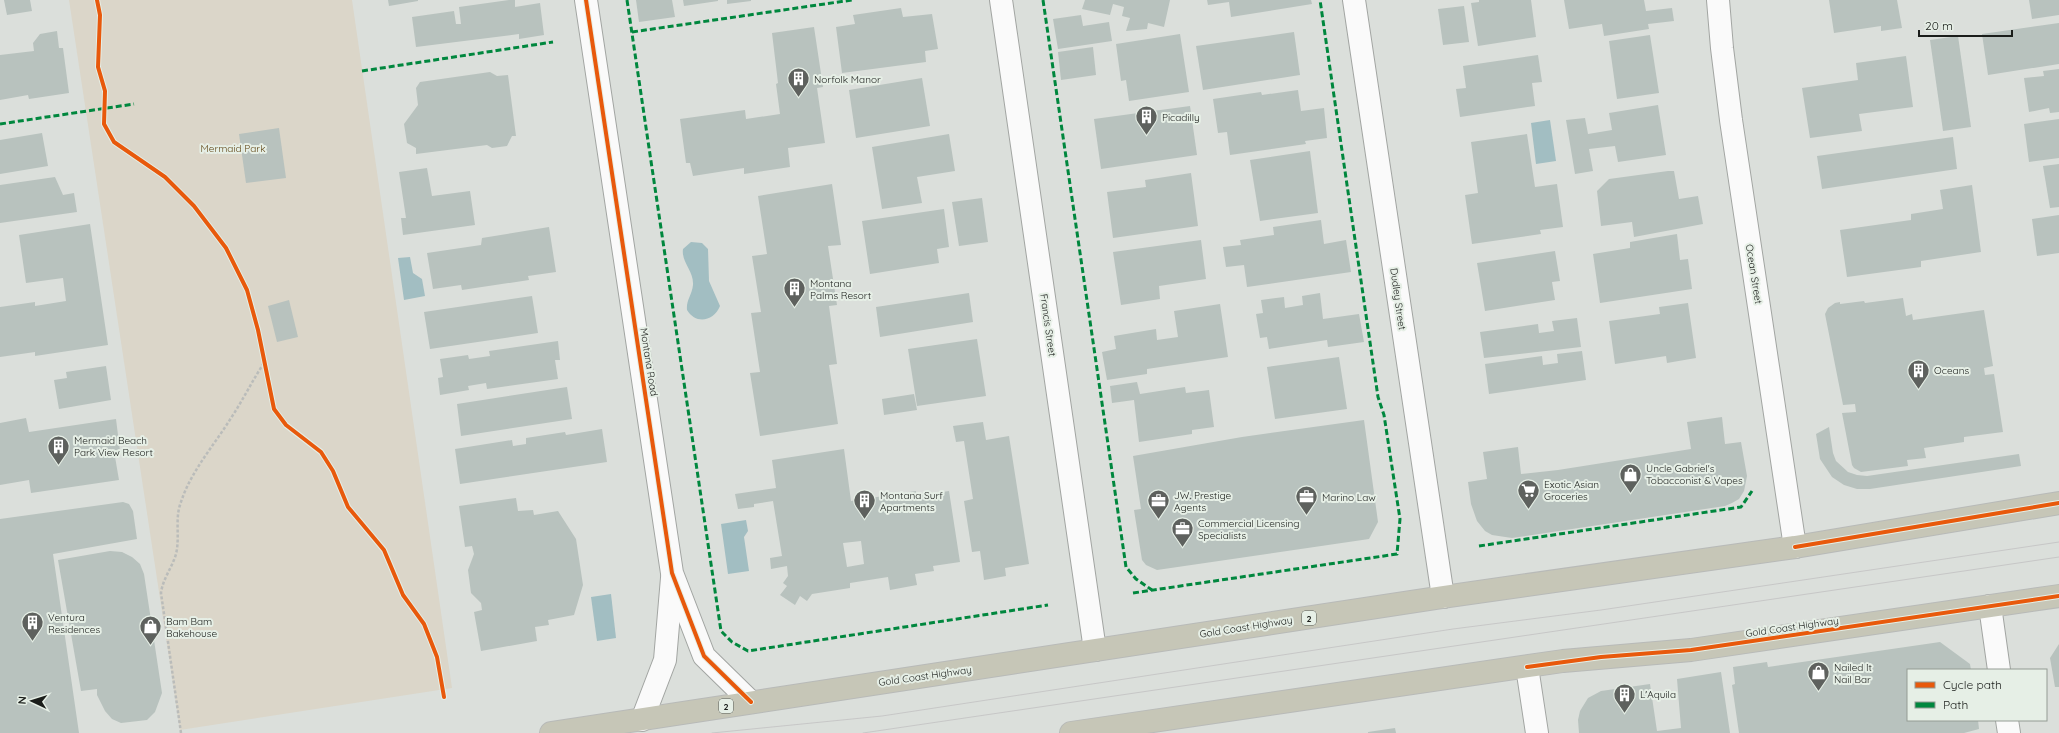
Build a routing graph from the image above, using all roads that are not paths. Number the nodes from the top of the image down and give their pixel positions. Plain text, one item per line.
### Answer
1 (586, 0) edge
2 (1002, 0) edge
3 (1354, 0) edge
4 (1718, 0) edge
5 (2059, 503) edge
6 (1795, 547) junction
7 (672, 573) junction
8 (2059, 596) edge
9 (1443, 598) junction
10 (1990, 606) junction
11 (1095, 650) junction
12 (1527, 667) junction
13 (2000, 669) edge
14 (751, 702) junction
15 (642, 720) junction
16 (2007, 721) edge
17 (551, 733) edge
18 (1072, 733) edge
19 (1537, 733) edge
20 (2009, 733) edge

1 - 7 street, Montana Road
2 - 11 street, Francis Street
3 - 9 street, Dudley Street
4 - 6 street, Ocean Street
5 - 6 highway, Gold Coast Highway / 2
6 - 9 highway, Gold Coast Highway / 2
7 - 14 street, Montana Road
7 - 15 street, Montana Road
8 - 10 highway, Gold Coast Highway
9 - 11 highway, Gold Coast Highway / 2
10 - 12 highway, Gold Coast Highway
10 - 13 street
11 - 14 highway, Gold Coast Highway / 2
12 - 18 highway, Gold Coast Highway
12 - 19 street
14 - 15 highway, Gold Coast Highway / 2
15 - 17 highway, Gold Coast Highway / 2
16 - 20 street

